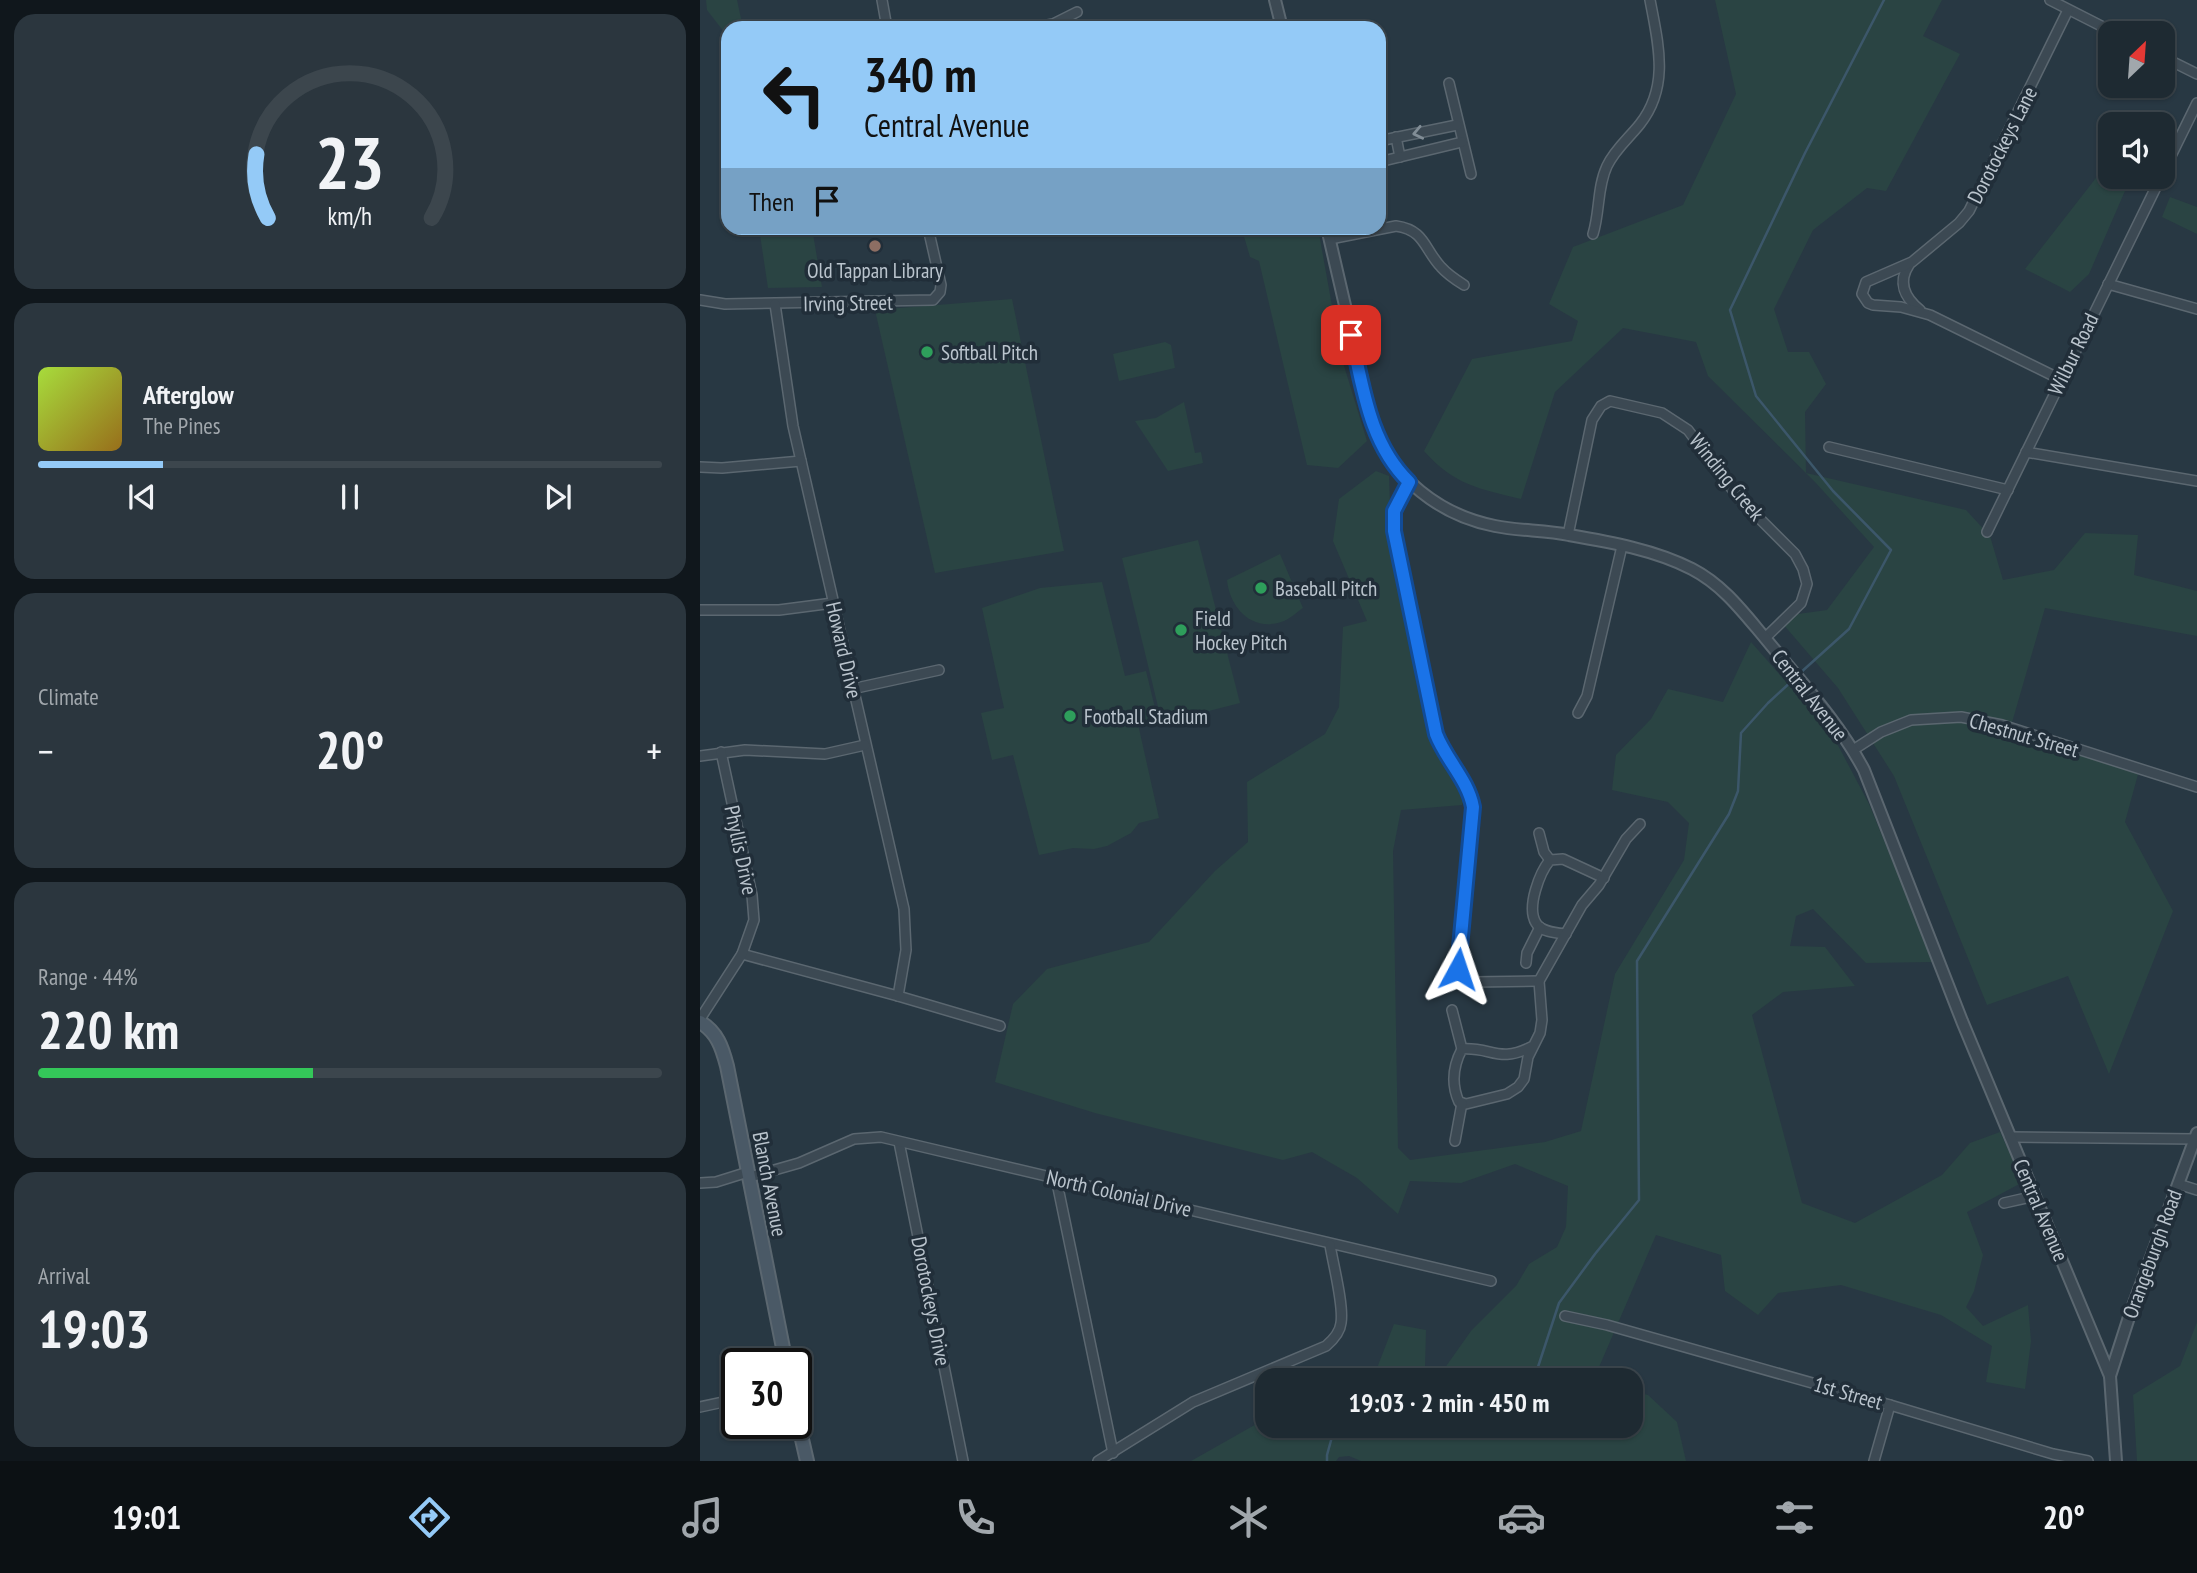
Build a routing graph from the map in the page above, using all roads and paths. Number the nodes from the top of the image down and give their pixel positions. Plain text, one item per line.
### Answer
1 (881, 0) edge
2 (1275, 0) edge
3 (1650, 0) edge
4 (2050, 0) edge
5 (2068, 10) junction
6 (1077, 12) dead end
7 (886, 21) edge
8 (1059, 21) edge
9 (1280, 21) edge
10 (2098, 25) edge
11 (2175, 63) edge
12 (2197, 74) edge
13 (1449, 83) dead end
14 (2197, 103) edge
15 (1458, 125) junction
16 (1396, 137) junction
17 (1386, 139) edge
18 (1462, 142) junction
19 (2175, 148) edge
20 (1400, 157) junction
21 (1386, 160) edge
22 (1471, 174) dead end
23 (2155, 189) edge
24 (1386, 228) edge
25 (1593, 234) dead end
26 (930, 235) edge
27 (1329, 235) edge
28 (1350, 235) edge
29 (1330, 239) junction
30 (1912, 261) junction
31 (2108, 284) junction
32 (1464, 285) dead end
33 (700, 300) edge
34 (775, 303) junction
35 (2197, 309) edge
36 (1930, 315) junction
37 (2060, 379) junction
38 (1829, 447) dead end
39 (2026, 452) junction
40 (801, 461) junction
41 (700, 467) edge
42 (2197, 481) edge
43 (1409, 482) junction
44 (2008, 490) junction
45 (1987, 532) dead end
46 (1568, 534) junction
47 (1622, 546) junction
48 (833, 603) junction
49 (700, 610) edge
50 (1765, 638) junction
51 (939, 670) dead end
52 (852, 689) junction
53 (1578, 713) dead end
54 (865, 745) junction
55 (1853, 750) junction
56 (721, 752) junction
57 (700, 756) edge
58 (2197, 787) edge
59 (1640, 824) dead end
60 (1539, 833) dead end
61 (1550, 860) junction
62 (1604, 878) junction
63 (1540, 927) junction
64 (1566, 934) junction
65 (742, 954) junction
66 (1526, 963) dead end
67 (1539, 981) junction
68 (898, 996) junction
69 (1452, 1010) dead end
70 (700, 1021) edge
71 (1000, 1026) dead end
72 (1533, 1046) junction
73 (1462, 1049) junction
74 (1462, 1103) junction
75 (2196, 1136) edge
76 (2010, 1137) junction
77 (1455, 1141) dead end
78 (899, 1142) junction
79 (749, 1175) junction
80 (1056, 1178) junction
81 (700, 1183) edge
82 (2178, 1184) junction
83 (2197, 1190) edge
84 (2035, 1196) junction
85 (2004, 1203) dead end
86 (1330, 1245) junction
87 (1491, 1281) dead end
88 (1565, 1316) dead end
89 (783, 1348) edge
90 (2110, 1376) junction
91 (721, 1402) edge
92 (1890, 1405) junction
93 (700, 1407) edge
94 (802, 1439) edge
95 (1113, 1453) junction
96 (807, 1461) edge
97 (964, 1461) edge
98 (1098, 1461) edge
99 (1874, 1461) edge
100 (2088, 1461) edge
101 (2116, 1461) edge

1 - 7 street
2 - 9 street
3 - 25 street
4 - 5 street
5 - 10 street
5 - 30 street, Dorotockeys Lane
6 - 8 street
11 - 12 street
13 - 15 street
14 - 19 street
15 -> 16 street
15 - 18 street
16 - 17 street
16 - 20 street
18 - 20 street
18 - 22 street
20 - 21 street
23 - 31 street, Wilbur Road
24 - 32 street
26 - 34 street, Irving Street
27 - 29 street, Central Avenue
28 - 29 street
29 - 43 street, Central Avenue
30 - 36 street, Dorotockeys Lane
30 - 36 street, Dorotockeys Lane
31 - 35 street
31 - 37 street, Wilbur Road
33 - 34 street, Irving Street
34 - 40 street, Howard Drive
36 - 37 street, Dorotockeys Lane
37 - 39 street, Wilbur Road
38 - 44 street
39 - 42 street
39 - 44 street, Wilbur Road
40 - 41 street
40 - 48 street, Howard Drive
43 - 46 street, Central Avenue
43 - 67 street
44 - 45 street, Wilbur Road
46 - 47 street, Central Avenue
46 - 50 street, Winding Creek
47 - 50 street, Central Avenue
47 - 53 street
48 - 49 street
48 - 52 street, Howard Drive
50 - 55 street, Central Avenue
51 - 52 street
52 - 54 street, Howard Drive
54 - 56 street
54 - 68 street, Howard Drive
55 - 58 street, Chestnut Street
55 - 76 street, Central Avenue
56 - 57 street
56 - 65 street, Phyllis Drive
59 - 62 street
60 - 61 street
61 - 62 street
61 - 63 street
62 - 64 street
63 - 64 street
63 - 66 street
64 - 67 street
65 - 68 street
65 - 70 street, Phyllis Drive
67 - 72 street
68 - 71 street
69 - 73 street
70 - 79 main road, Blanch Avenue
72 - 73 street
72 - 74 street
73 - 74 street
74 - 77 street
75 - 76 street
75 - 82 street, Orangeburgh Road
76 - 84 street, Central Avenue
78 - 79 street, North Colonial Drive
78 - 80 street, North Colonial Drive
78 - 97 street, Dorotockeys Drive
79 - 81 street, North Colonial Drive
79 - 89 main road, Blanch Avenue
80 - 86 street, North Colonial Drive
80 - 95 street
82 - 83 street
82 - 90 street, Orangeburgh Road
84 - 85 street
84 - 90 street, Central Avenue
86 - 87 street, North Colonial Drive
86 - 95 street
88 - 92 street, 1st Street
90 - 101 street
91 - 93 street
92 - 99 street
92 - 100 street, 1st Street
94 - 96 main road
95 - 98 street

